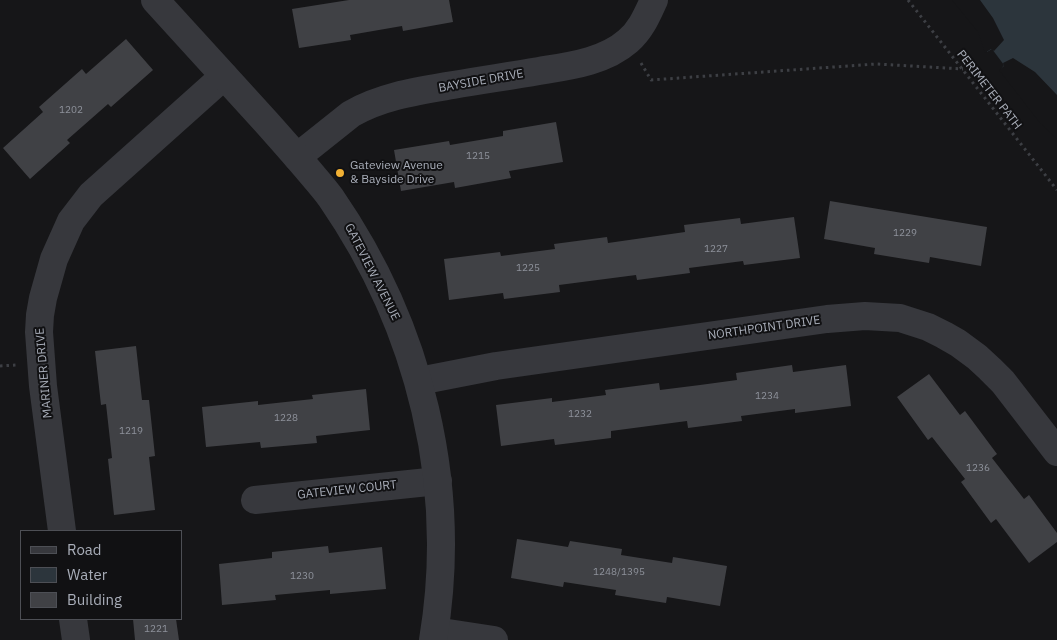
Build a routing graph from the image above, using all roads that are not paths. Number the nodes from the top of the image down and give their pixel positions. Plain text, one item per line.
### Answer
1 (155, 0) edge
2 (654, 0) edge
3 (224, 76) junction
4 (297, 157) junction
5 (419, 381) junction
6 (1057, 452) edge
7 (438, 481) junction
8 (255, 500) dead end
9 (62, 530) edge
10 (73, 620) edge
11 (434, 636) edge
12 (76, 640) edge
13 (494, 640) edge

1 - 3 street, GATEVIEW AVENUE
2 - 4 street, BAYSIDE DRIVE
3 - 4 street, GATEVIEW AVENUE
3 - 9 street, MARINER DRIVE
4 - 5 street, GATEVIEW AVENUE
5 - 6 street, NORTHPOINT DRIVE
5 - 7 street, GATEVIEW AVENUE
7 - 8 street, GATEVIEW COURT
7 - 11 street, GATEVIEW AVENUE
10 - 12 street
11 - 13 street

